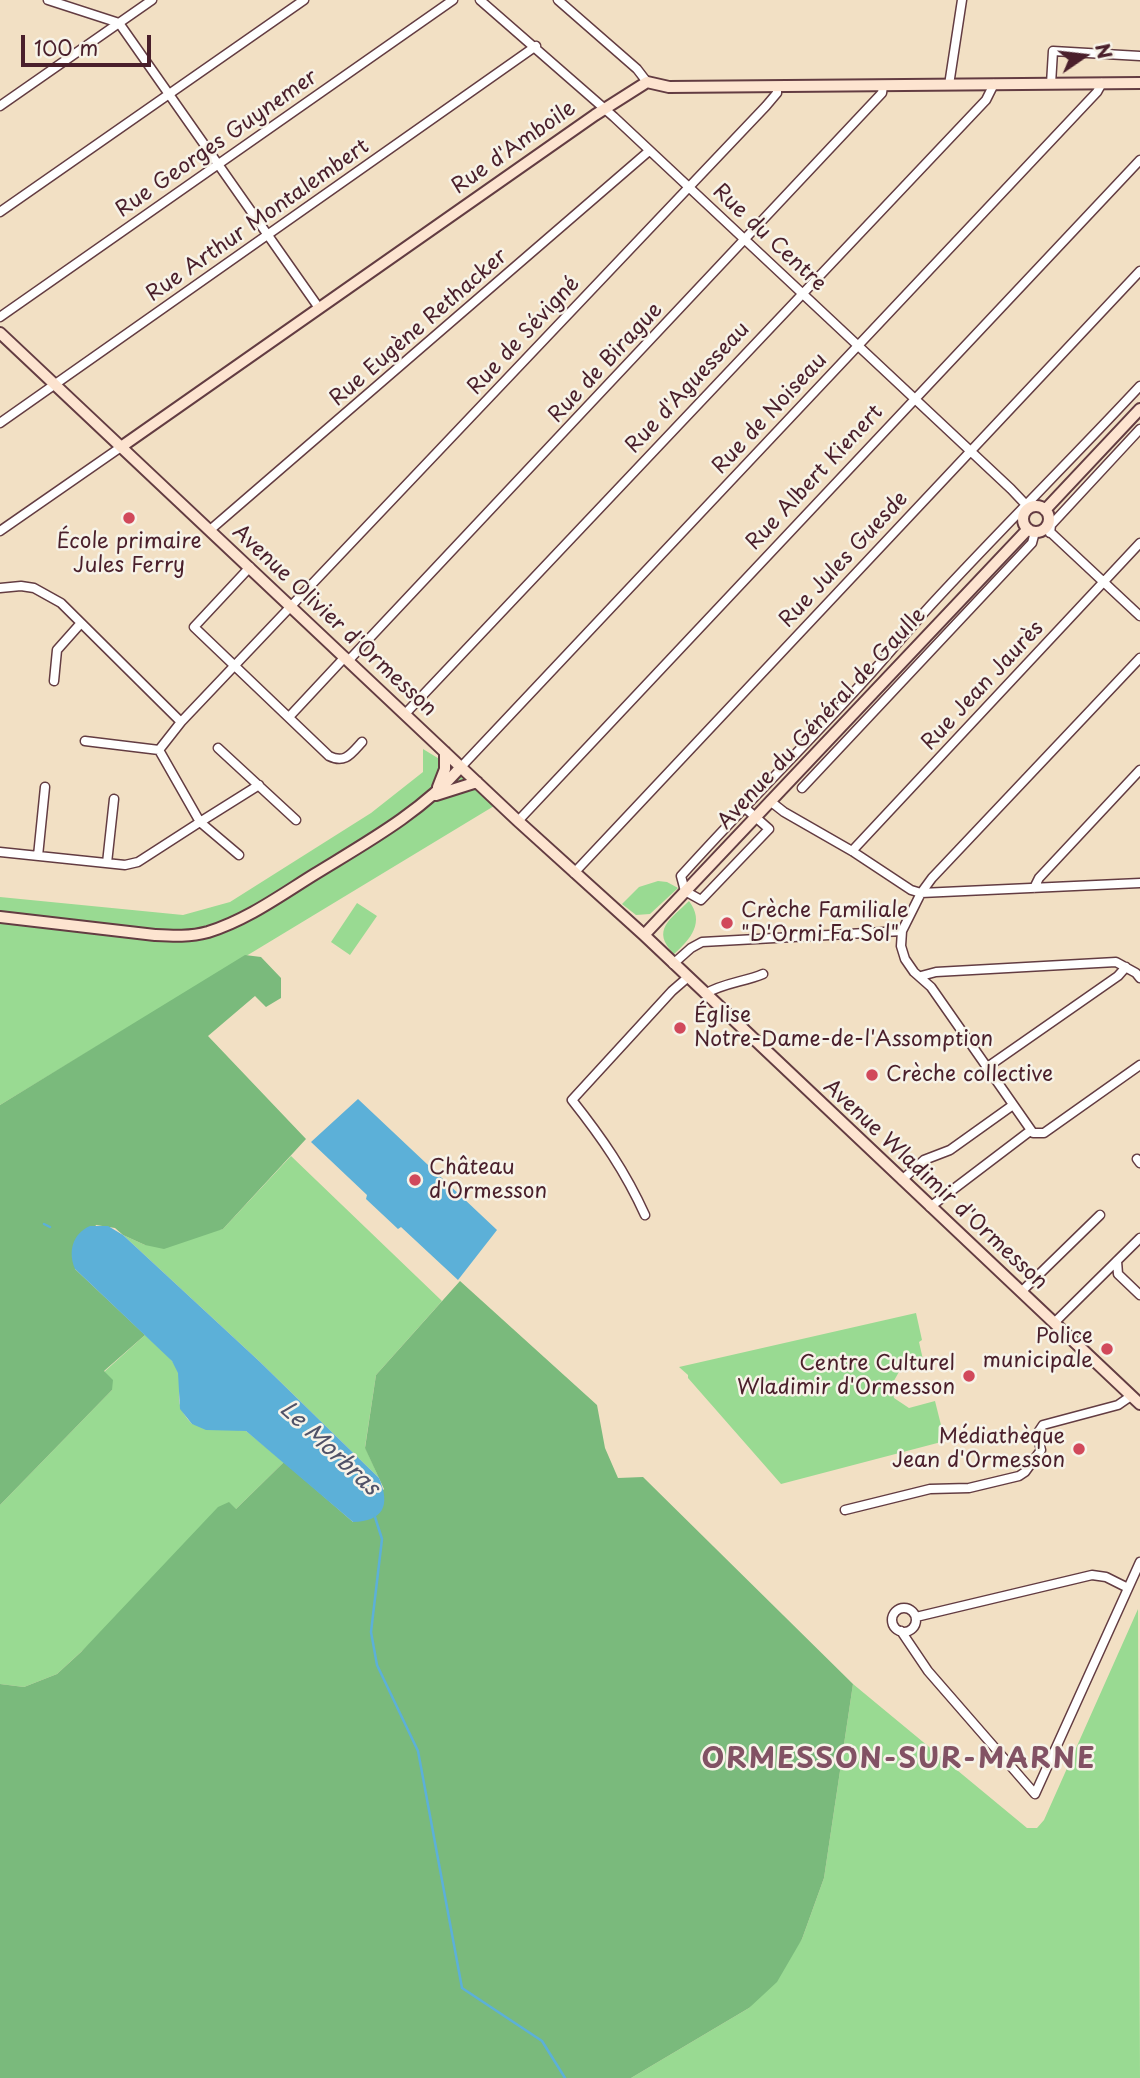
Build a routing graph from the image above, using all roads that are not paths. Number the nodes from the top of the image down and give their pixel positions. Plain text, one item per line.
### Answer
1 (48, 0) edge
2 (152, 0) edge
3 (304, 0) edge
4 (453, 0) edge
5 (480, 0) edge
6 (558, 0) edge
7 (962, 0) edge
8 (119, 23) junction
9 (536, 46) junction
10 (1140, 56) edge
11 (648, 82) junction
12 (1102, 83) junction
13 (1140, 83) edge
14 (995, 84) junction
15 (1051, 84) junction
16 (949, 85) junction
17 (777, 86) junction
18 (883, 86) junction
19 (169, 94) junction
20 (0, 106) edge
21 (605, 109) junction
22 (649, 151) junction
23 (1140, 160) edge
24 (218, 164) junction
25 (689, 187) junction
26 (0, 212) edge
27 (269, 236) junction
28 (746, 240) junction
29 (1140, 271) edge
30 (801, 293) junction
31 (319, 308) junction
32 (0, 317) edge
33 (0, 333) edge
34 (858, 345) junction
35 (55, 385) junction
36 (1140, 386) edge
37 (914, 398) junction
38 (1140, 409) edge
39 (0, 423) edge
40 (1140, 429) edge
41 (121, 447) junction
42 (970, 451) junction
43 (1028, 507) junction
44 (1045, 510) junction
45 (210, 530) junction
46 (1040, 530) junction
47 (0, 531) edge
48 (1140, 544) edge
49 (250, 567) junction
50 (1104, 582) junction
51 (0, 588) edge
52 (292, 608) junction
53 (1140, 616) edge
54 (81, 623) junction
55 (1140, 658) edge
56 (347, 659) junction
57 (235, 667) junction
58 (873, 671) junction
59 (54, 681) dead end
60 (883, 681) junction
61 (894, 691) junction
62 (405, 714) junction
63 (289, 717) junction
64 (181, 722) junction
65 (85, 741) dead end
66 (362, 743) dead end
67 (803, 744) junction
68 (218, 748) dead end
69 (159, 750) junction
70 (445, 752) junction
71 (813, 754) junction
72 (824, 765) junction
73 (461, 767) junction
74 (1140, 770) edge
75 (477, 782) junction
76 (258, 785) junction
77 (45, 787) dead end
78 (802, 788) dead end
79 (434, 796) junction
80 (114, 799) dead end
81 (770, 801) junction
82 (744, 807) junction
83 (756, 816) junction
84 (296, 820) dead end
85 (518, 821) junction
86 (200, 822) junction
87 (852, 851) junction
88 (0, 852) edge
89 (239, 855) dead end
90 (38, 856) junction
91 (107, 863) junction
92 (574, 873) junction
93 (1140, 883) edge
94 (1034, 888) junction
95 (685, 891) junction
96 (921, 893) junction
97 (0, 917) edge
98 (902, 931) junction
99 (644, 935) junction
100 (673, 964) junction
101 (1126, 967) junction
102 (763, 974) dead end
103 (921, 976) junction
104 (687, 978) junction
105 (1140, 978) edge
106 (705, 994) junction
107 (1140, 1065) edge
108 (986, 1068) junction
109 (1013, 1105) junction
110 (1030, 1131) junction
111 (902, 1180) junction
112 (930, 1207) junction
113 (645, 1215) dead end
114 (1100, 1215) dead end
115 (1140, 1238) edge
116 (1117, 1261) junction
117 (1104, 1274) junction
118 (1118, 1274) junction
119 (1021, 1292) junction
120 (1140, 1295) edge
121 (1054, 1323) junction
122 (1136, 1400) edge
123 (845, 1510) dead end
124 (1140, 1562) edge
125 (1128, 1588) junction
126 (916, 1617) junction
127 (901, 1631) junction

1 - 8 street
2 - 8 street
3 - 19 street
4 - 24 street, Rue Georges Guynemer
5 - 9 street, Rue du Centre
6 - 11 street
7 - 16 street
8 - 19 street
8 - 20 street
9 - 21 street, Rue du Centre
9 - 27 street, Rue Arthur Montalembert
10 - 15 street
11 - 17 street
11 - 21 street, Rue d'Amboile
12 - 13 street
12 - 15 street
12 - 34 street, Rue de Noiseau
14 - 15 street
14 - 16 street
14 - 30 street, Rue d'Aguesseau
16 - 18 street
17 - 18 street
17 - 25 street, Rue de Sévigné
18 - 28 street, Rue de Birague
19 - 24 street
19 - 26 street
21 - 22 street, Rue du Centre
21 - 31 street, Rue d'Amboile
22 - 25 street, Rue du Centre
22 - 45 street, Rue Eugène Rethacker
23 - 37 street, Rue Albert Kienert
24 - 27 street
24 - 32 street, Rue Georges Guynemer
25 - 28 street, Rue du Centre
25 - 52 street, Rue de Sévigné
27 - 31 street
27 - 35 street, Rue Arthur Montalembert
28 - 30 street, Rue du Centre
28 - 56 street, Rue de Birague
29 - 42 street, Rue Jules Guesde
30 - 34 street, Rue du Centre
30 - 62 street, Rue d'Aguesseau
31 - 41 street, Rue d'Amboile
33 - 35 street, Avenue Olivier d'Ormesson
34 - 37 street, Rue du Centre
34 - 73 street, Rue de Noiseau
35 - 39 street, Rue Arthur Montalembert
35 - 41 street, Avenue Olivier d'Ormesson
36 - 43 street
37 - 42 street, Rue du Centre
37 - 85 street, Rue Albert Kienert
38 - 44 street
40 - 46 street
41 - 45 street, Avenue Olivier d'Ormesson
41 - 47 street, Rue d'Amboile
42 - 43 street, Rue du Centre
42 - 92 street, Rue Jules Guesde
43 - 44 street
43 - 46 street
43 - 58 street
44 - 46 street
45 - 49 street, Avenue Olivier d'Ormesson
46 - 50 street
46 - 60 street, Avenue du Général de Gaulle
46 - 61 street
48 - 50 street, Rue Jean Jaurès
49 - 52 street, Avenue Olivier d'Ormesson
49 - 57 street
50 - 53 street
50 - 87 street, Rue Jean Jaurès
51 - 54 street
52 - 56 street, Avenue Olivier d'Ormesson
52 - 57 street, Rue de Sévigné
54 - 59 street
54 - 64 street
55 - 96 street
56 - 62 street, Avenue Olivier d'Ormesson
56 - 63 street, Rue de Birague
57 - 63 street
57 - 64 street, Rue de Sévigné
58 - 60 street
58 - 67 street
60 - 61 street
60 - 71 street, Avenue du Général de Gaulle
61 - 72 street
62 - 70 street, Avenue Olivier d'Ormesson
63 - 66 street
64 - 69 street, Rue de Sévigné
65 - 69 street
67 - 71 street
67 - 82 street
68 - 76 street
69 - 86 street
70 - 73 street, Avenue Olivier d'Ormesson
70 - 79 street
71 - 72 street
71 - 81 street, Avenue du Général de Gaulle
72 - 78 street
73 - 75 street, Avenue Olivier d'Ormesson
73 - 79 street
74 - 94 street
75 - 79 street
75 - 85 street, Avenue Olivier d'Ormesson
76 - 84 street
76 - 86 street
77 - 90 street
79 - 97 street
80 - 91 street
81 - 83 street, Avenue du Général de Gaulle
81 - 87 street
82 - 83 street
82 - 95 street
83 - 95 street, Avenue du Général de Gaulle
83 - 95 street
85 - 92 street, Avenue Olivier d'Ormesson
86 - 89 street
86 - 91 street
87 - 96 street
88 - 90 street
90 - 91 street
92 - 99 street, Avenue Olivier d'Ormesson
93 - 94 street
94 - 96 street
95 - 99 street, Avenue du Général de Gaulle
96 - 98 street
98 - 100 street
98 - 103 street
99 - 100 street, Avenue Wladimir d'Ormesson
100 - 104 street, Avenue Wladimir d'Ormesson
101 - 103 street
101 - 105 street
101 - 108 street
102 - 106 street
103 - 108 street
104 - 106 street, Avenue Wladimir d'Ormesson
104 - 113 street
106 - 111 street, Avenue Wladimir d'Ormesson
107 - 110 street
108 - 109 street
109 - 110 street
109 - 111 street
110 - 112 street
111 - 112 street, Avenue Wladimir d'Ormesson
112 - 119 street, Avenue Wladimir d'Ormesson
114 - 119 street
115 - 116 street
116 - 117 street
116 - 118 street
117 - 118 street
117 - 121 street
118 - 120 street
119 - 121 street, Avenue Wladimir d'Ormesson
121 - 122 street, Avenue Wladimir d'Ormesson
122 - 123 street
124 - 125 street
125 - 126 street
125 - 127 street
126 - 127 street
126 - 127 street

